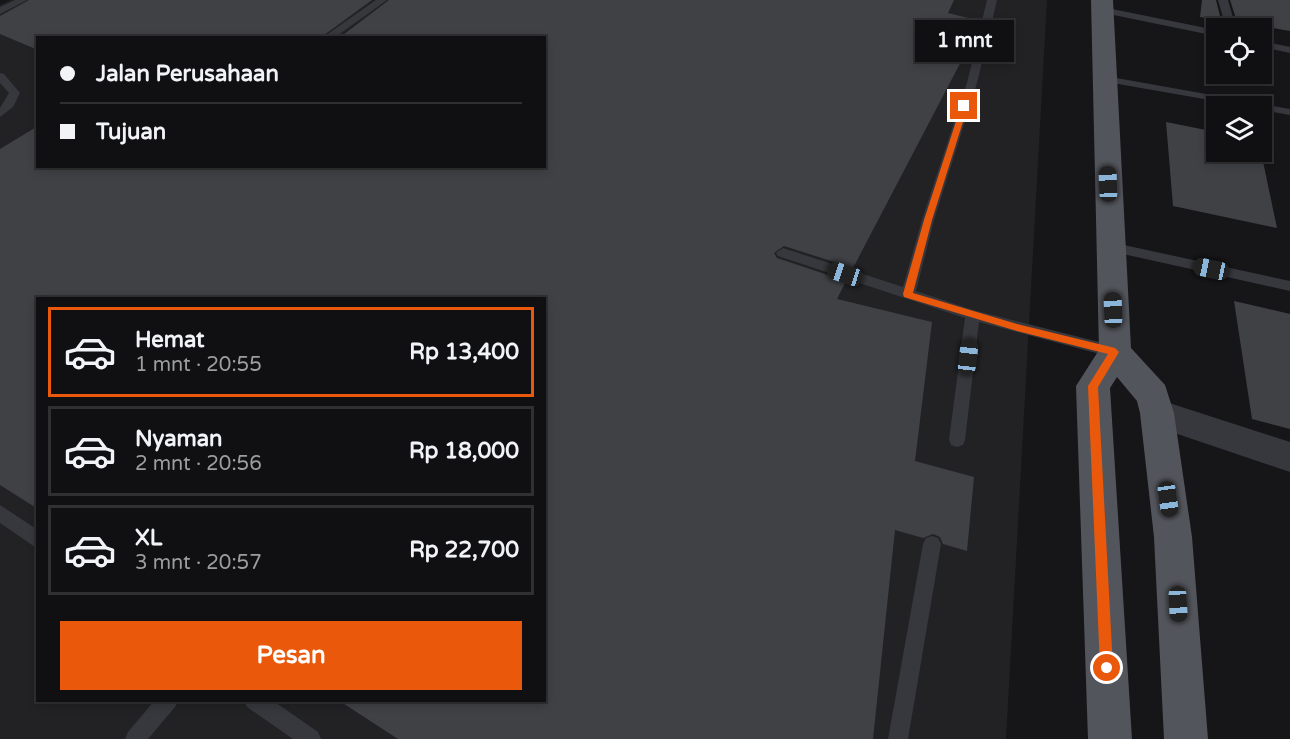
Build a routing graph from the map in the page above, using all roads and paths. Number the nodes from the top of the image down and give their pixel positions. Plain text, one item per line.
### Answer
1 (22, 0) edge
2 (382, 0) edge
3 (992, 0) edge
4 (1223, 0) edge
5 (1102, 5) edge
6 (0, 11) edge
7 (1228, 18) edge
8 (1206, 31) edge
9 (330, 36) edge
10 (1272, 46) edge
11 (1290, 50) edge
12 (0, 76) edge
13 (1105, 78) junction
14 (1206, 97) edge
15 (1272, 109) edge
16 (1290, 112) edge
17 (0, 114) edge
18 (1110, 247) junction
19 (783, 253) dead end
20 (1290, 286) edge
21 (908, 294) junction
22 (973, 315) junction
23 (1115, 352) junction
24 (1157, 413) junction
25 (957, 440) dead end
26 (1290, 457) edge
27 (0, 513) edge
28 (36, 540) edge
29 (932, 544) dead end
30 (166, 702) edge
31 (257, 702) edge
32 (135, 739) edge
33 (311, 739) edge
34 (898, 739) edge
35 (1110, 739) edge
36 (1186, 739) edge

1 - 6 lane
2 - 9 lane
3 - 21 lane
4 - 7 lane
5 - 8 lane
5 - 13 main road
10 - 11 lane
12 - 17 lane
13 - 14 lane
13 - 18 main road
15 - 16 lane
18 - 20 lane
18 - 23 main road
19 - 21 lane
21 - 22 lane
22 - 23 lane
22 - 25 lane
23 - 24 main road
23 - 35 main road
24 - 26 street
24 - 36 main road
27 - 28 lane
29 - 34 lane
30 - 32 lane
31 - 33 lane

